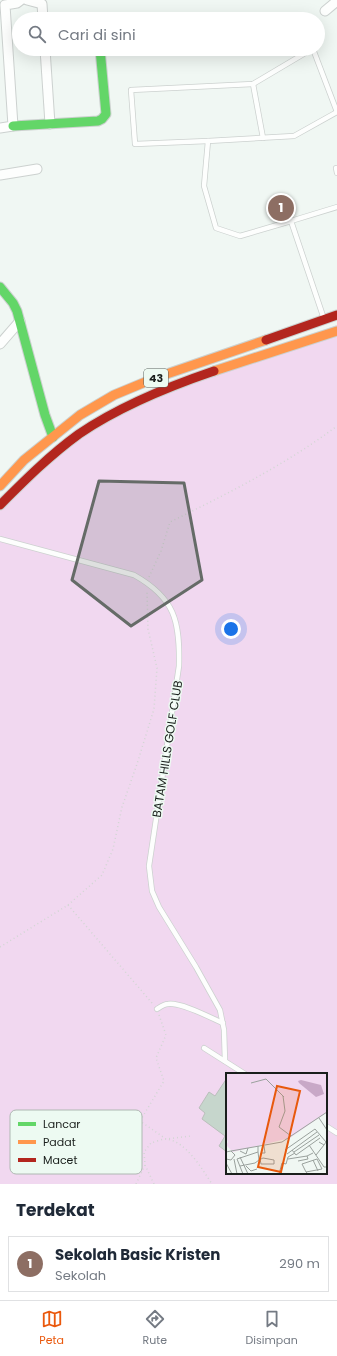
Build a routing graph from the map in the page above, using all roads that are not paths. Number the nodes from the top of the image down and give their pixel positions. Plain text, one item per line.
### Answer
1 (21, 0) edge
2 (27, 0) edge
3 (337, 1) edge
4 (3, 5) edge
5 (325, 11) dead end
6 (43, 12) edge
7 (45, 56) edge
8 (101, 56) edge
9 (300, 56) edge
10 (315, 56) edge
11 (253, 84) junction
12 (337, 112) edge
13 (50, 124) junction
14 (13, 126) junction
15 (0, 128) edge
16 (263, 138) junction
17 (208, 141) junction
18 (37, 169) dead end
19 (0, 175) edge
20 (337, 207) edge
21 (291, 221) junction
22 (0, 288) edge
23 (337, 315) edge
24 (324, 319) junction
25 (20, 321) junction
26 (337, 331) edge
27 (0, 344) edge
28 (53, 437) junction
29 (0, 486) edge
30 (0, 505) edge
31 (0, 539) edge
32 (157, 1009) road end
33 (223, 1023) junction
34 (204, 1048) dead end
35 (225, 1061) junction
36 (244, 1073) edge
37 (327, 1127) edge
38 (337, 1133) edge

1 - 4 street
2 - 6 street
3 - 5 street
4 - 14 street
7 - 13 street
8 - 13 main road
9 - 11 lane
10 - 12 lane
11 - 16 lane
11 - 17 lane
12 - 16 lane
13 - 14 main road
14 - 15 street
16 - 17 lane
17 - 21 lane
18 - 19 street
20 - 21 lane
21 - 24 lane
22 - 25 main road
23 - 24 main road, 43
24 - 28 main road, 43
25 - 27 street
25 - 28 main road
26 - 30 main road, 43
28 - 29 main road, 43
31 - 33 lane, BATAM HILLS GOLF CLUB
32 - 33 lane
33 - 35 lane, BATAM HILLS GOLF CLUB
34 - 35 lane
35 - 36 lane
37 - 38 lane

